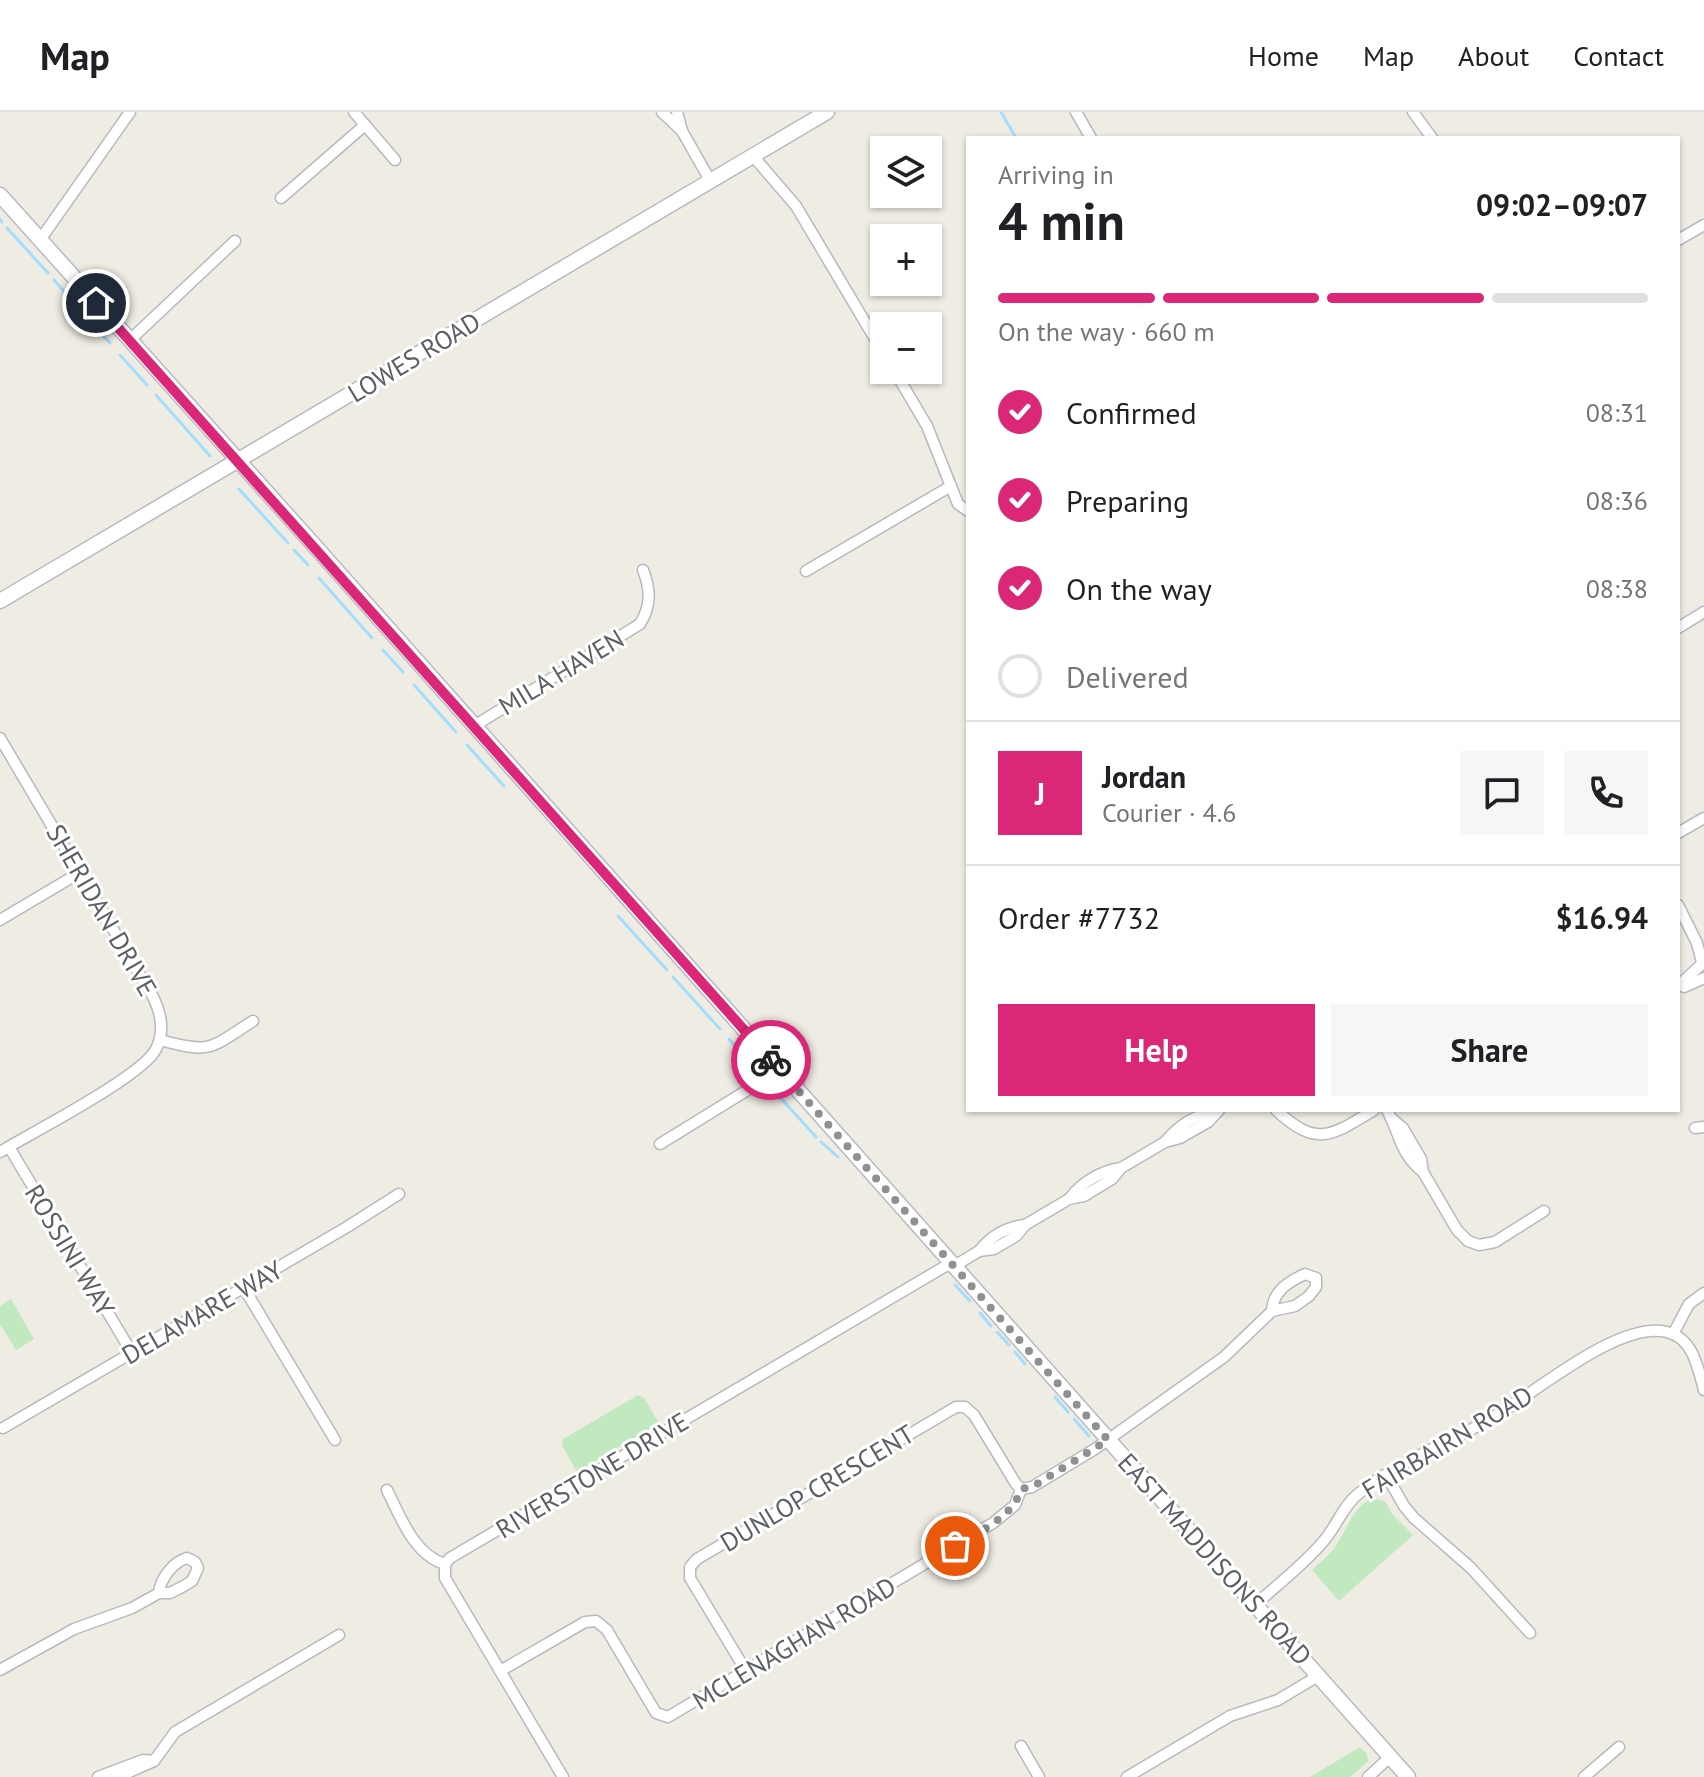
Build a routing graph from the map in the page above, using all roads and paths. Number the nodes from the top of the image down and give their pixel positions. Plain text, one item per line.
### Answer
1 (130, 112) edge
2 (354, 112) edge
3 (662, 112) edge
4 (677, 112) edge
5 (827, 112) edge
6 (1076, 112) edge
7 (1413, 112) edge
8 (365, 125) junction
9 (682, 131) junction
10 (1090, 136) edge
11 (1431, 136) edge
12 (753, 156) junction
13 (395, 160) dead end
14 (711, 182) junction
15 (0, 195) edge
16 (281, 198) dead end
17 (1704, 225) edge
18 (1680, 239) edge
19 (40, 240) junction
20 (235, 241) dead end
21 (870, 330) edge
22 (130, 340) junction
23 (902, 384) edge
24 (239, 460) junction
25 (951, 486) junction
26 (966, 510) edge
27 (643, 570) dead end
28 (806, 571) dead end
29 (0, 601) edge
30 (1704, 612) edge
31 (1680, 627) edge
32 (474, 726) junction
33 (0, 738) edge
34 (1704, 818) edge
35 (1680, 832) edge
36 (79, 873) junction
37 (1680, 908) edge
38 (1685, 917) junction
39 (0, 920) edge
40 (1704, 942) edge
41 (1703, 964) edge
42 (1704, 978) edge
43 (1680, 986) edge
44 (1680, 987) edge
45 (253, 1021) dead end
46 (160, 1040) junction
47 (780, 1070) junction
48 (1217, 1112) edge
49 (1278, 1112) edge
50 (1371, 1112) edge
51 (1389, 1114) edge
52 (660, 1144) dead end
53 (4, 1149) edge
54 (399, 1194) dead end
55 (1544, 1211) dead end
56 (953, 1264) junction
57 (244, 1288) junction
58 (1704, 1293) edge
59 (1272, 1311) junction
60 (1673, 1334) junction
61 (132, 1353) junction
62 (1704, 1390) edge
63 (3, 1428) dead end
64 (335, 1440) dead end
65 (1108, 1440) junction
66 (1387, 1476) junction
67 (1021, 1489) junction
68 (387, 1490) dead end
69 (445, 1564) junction
70 (159, 1593) dead end
71 (1255, 1605) junction
72 (1530, 1633) dead end
73 (339, 1635) dead end
74 (0, 1670) edge
75 (500, 1671) junction
76 (746, 1671) junction
77 (1318, 1676) junction
78 (1021, 1746) dead end
79 (1619, 1747) dead end
80 (1390, 1757) junction
81 (154, 1761) junction
82 (98, 1777) edge
83 (118, 1777) edge
84 (563, 1777) edge
85 (1039, 1777) edge
86 (1127, 1777) edge
87 (1368, 1777) edge
88 (1408, 1777) edge
89 (1584, 1777) edge

1 - 19 street
2 - 8 street
3 - 9 street
4 - 9 street
5 - 12 street, LOWES ROAD
6 - 10 street
7 - 11 street
8 - 13 street
8 - 16 street
9 - 14 street
12 - 14 street, LOWES ROAD
12 - 21 street
14 - 24 street, LOWES ROAD
15 - 19 street, EAST MADDISONS ROAD
17 - 18 street
19 - 22 street, EAST MADDISONS ROAD
20 - 22 street
22 - 24 street, EAST MADDISONS ROAD
23 - 25 street
24 - 29 street, LOWES ROAD
24 - 32 street, EAST MADDISONS ROAD
25 - 26 street
25 - 28 street
27 - 32 street, MILA HAVEN
30 - 31 street
32 - 47 street, EAST MADDISONS ROAD
33 - 36 street, SHERIDAN DRIVE
34 - 35 street
36 - 39 street
36 - 46 street, SHERIDAN DRIVE
37 - 38 street
38 - 40 street
38 - 41 street
41 - 43 street
42 - 44 street
45 - 46 street
46 - 53 street
47 - 52 street
47 - 56 street, EAST MADDISONS ROAD
48 - 56 street, RIVERSTONE DRIVE
49 - 50 street
51 - 55 street
53 - 61 street, ROSSINI WAY
54 - 57 street, DELAMARE WAY
56 - 65 street, EAST MADDISONS ROAD
56 - 69 street, RIVERSTONE DRIVE
57 - 61 street, DELAMARE WAY
57 - 64 street
58 - 60 street
59 - 59 street
59 - 65 street, MCLENAGHAN ROAD
60 - 62 street
60 - 66 street, FAIRBAIRN ROAD
61 - 63 street, DELAMARE WAY
65 - 67 street, MCLENAGHAN ROAD
65 - 71 street, EAST MADDISONS ROAD
66 - 71 street, FAIRBAIRN ROAD
66 - 72 street
67 - 76 street, MCLENAGHAN ROAD
67 - 76 street, DUNLOP CRESCENT
68 - 69 street
69 - 75 street
70 - 74 street
71 - 77 street, EAST MADDISONS ROAD
73 - 81 street
75 - 76 street, MCLENAGHAN ROAD
75 - 84 street
77 - 80 street, EAST MADDISONS ROAD
77 - 86 street
78 - 85 street
79 - 89 street
80 - 87 street
80 - 88 street, EAST MADDISONS ROAD
81 - 82 street
81 - 83 street

